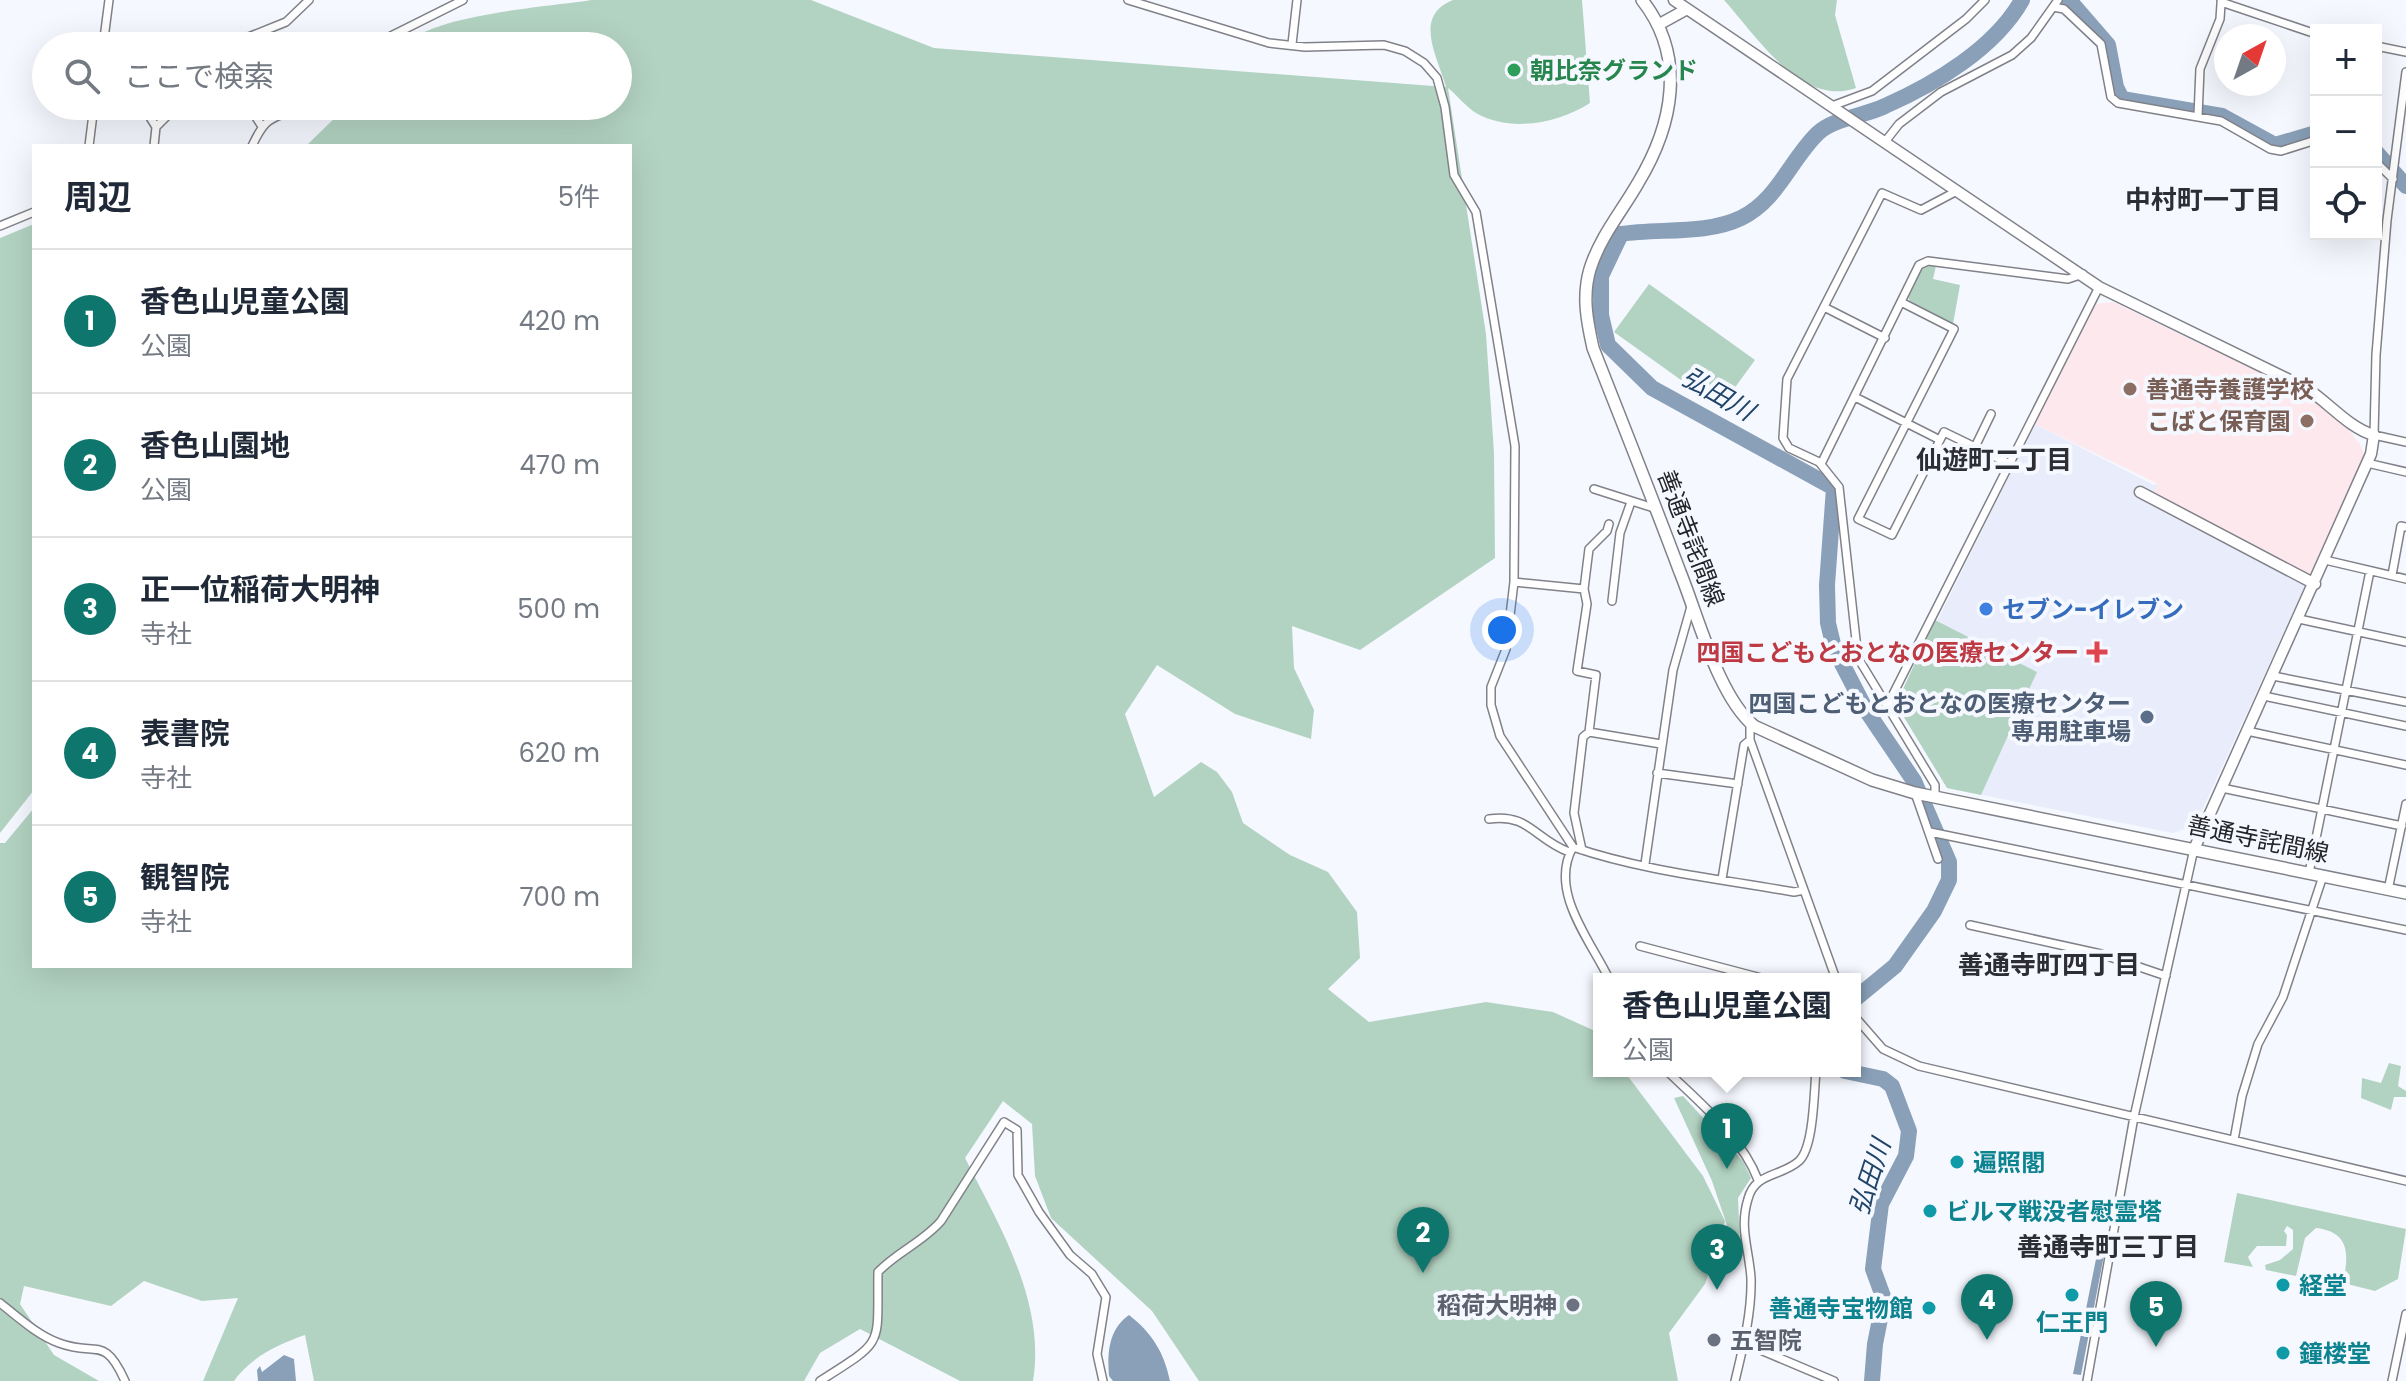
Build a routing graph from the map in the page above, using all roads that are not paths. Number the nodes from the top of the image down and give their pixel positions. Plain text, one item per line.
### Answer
1 (109, 0) edge
2 (309, 0) edge
3 (463, 0) edge
4 (1128, 0) edge
5 (1297, 0) edge
6 (1642, 0) edge
7 (1674, 0) edge
8 (1985, 0) edge
9 (1141, 2) edge
10 (2221, 2) edge
11 (2056, 4) edge
12 (1687, 9) junction
13 (1658, 25) junction
14 (268, 30) joint
15 (105, 32) edge
16 (263, 32) edge
17 (399, 32) edge
18 (2310, 32) edge
19 (1292, 44) junction
20 (2382, 47) edge
21 (2406, 52) edge
22 (2406, 72) edge
23 (1835, 108) junction
24 (2198, 116) junction
25 (92, 120) edge
26 (152, 120) edge
27 (163, 120) edge
28 (258, 120) edge
29 (267, 120) edge
30 (261, 125) junction
31 (156, 127) junction
32 (2310, 142) edge
33 (1884, 143) junction
34 (89, 144) edge
35 (154, 144) edge
36 (253, 144) edge
37 (2382, 168) edge
38 (2393, 179) junction
39 (1955, 192) junction
40 (32, 213) edge
41 (0, 226) edge
42 (2083, 274) junction
43 (2099, 287) junction
44 (1901, 302) junction
45 (1824, 307) junction
46 (1885, 338) junction
47 (1855, 397) junction
48 (1991, 414) dead end
49 (1907, 423) junction
50 (2374, 435) junction
51 (1940, 440) junction
52 (2406, 442) edge
53 (1975, 447) junction
54 (2367, 463) junction
55 (1821, 464) junction
56 (2010, 464) junction
57 (2406, 472) edge
58 (1594, 489) dead end
59 (2140, 492) dead end
60 (1631, 502) junction
61 (1657, 509) junction
62 (1858, 519) junction
63 (1609, 524) dead end
64 (1842, 524) junction
65 (2406, 527) edge
66 (2325, 560) junction
67 (2370, 571) junction
68 (2392, 575) junction
69 (2406, 579) edge
70 (1514, 582) junction
71 (2315, 584) junction
72 (1584, 589) junction
73 (1612, 601) dead end
74 (1692, 602) junction
75 (2299, 619) junction
76 (2358, 631) junction
77 (2406, 642) edge
78 (2273, 676) junction
79 (2346, 691) junction
80 (2264, 696) junction
81 (2406, 702) edge
82 (1886, 708) junction
83 (2342, 713) junction
84 (1750, 723) junction
85 (2406, 726) edge
86 (2247, 731) junction
87 (1589, 732) junction
88 (1750, 740) junction
89 (1661, 744) junction
90 (2334, 750) junction
91 (2406, 765) edge
92 (1657, 773) junction
93 (1738, 784) junction
94 (2222, 788) junction
95 (1915, 793) junction
96 (1932, 797) junction
97 (2406, 804) edge
98 (2322, 809) junction
99 (1489, 819) dead end
100 (2402, 826) junction
101 (1930, 832) junction
102 (2195, 847) junction
103 (1571, 850) junction
104 (1582, 850) junction
105 (1938, 859) dead end
106 (1645, 864) junction
107 (2309, 873) junction
108 (2323, 876) junction
109 (1722, 879) junction
110 (2186, 887) junction
111 (1804, 890) junction
112 (2388, 890) junction
113 (2406, 893) edge
114 (2314, 913) junction
115 (1970, 925) dead end
116 (2406, 930) edge
117 (1640, 946) dead end
118 (1606, 973) edge
119 (1742, 973) edge
120 (1834, 973) edge
121 (2166, 976) junction
122 (1861, 1024) edge
123 (1673, 1077) edge
124 (1815, 1077) edge
125 (2134, 1117) junction
126 (2234, 1140) junction
127 (1758, 1180) junction
128 (2406, 1181) edge
129 (0, 1303) edge
130 (2406, 1314) edge
131 (2404, 1328) edge
132 (1744, 1343) junction
133 (125, 1381) edge
134 (820, 1381) edge
135 (1103, 1381) edge
136 (1735, 1381) edge
137 (1834, 1381) edge
138 (2087, 1381) edge
139 (2392, 1381) edge

1 - 15 street
2 - 14 street
3 - 17 street
4 - 9 street
5 - 19 street
6 - 13 main road, 善通寺詫間線
7 - 12 street
8 - 23 street
9 - 19 street
10 - 18 street
10 - 24 street
11 - 24 street
11 - 33 street
12 - 13 street
12 - 23 street
13 - 61 main road, 善通寺詫間線
14 - 16 street
19 - 70 street
20 - 21 street
22 - 38 street
23 - 33 street
24 - 32 street
25 - 34 street
26 - 31 street
27 - 31 street
28 - 30 street
29 - 30 street
30 - 36 street
31 - 35 street
33 - 39 street
37 - 38 street
38 - 50 street
39 - 42 street
39 - 45 street
40 - 41 street
42 - 43 street
42 - 44 street
43 - 50 street
43 - 56 street
44 - 46 street
44 - 49 street
45 - 46 street
45 - 55 street
46 - 47 street
47 - 49 street
47 - 55 street
48 - 53 street
49 - 51 street
49 - 62 street
50 - 52 street
50 - 54 street
51 - 53 street
51 - 62 street
53 - 56 street
54 - 57 street
54 - 66 street
55 - 64 street
56 - 82 street
58 - 60 street
59 - 71 street
60 - 61 street
60 - 73 street
61 - 74 main road, 善通寺詫間線
62 - 64 street
63 - 72 street
64 - 82 street
65 - 68 street
66 - 67 street
66 - 71 street
67 - 68 street
67 - 76 street
68 - 69 street
70 - 72 street
70 - 103 street
71 - 75 street
72 - 87 street
74 - 84 main road, 善通寺詫間線
74 - 89 street
75 - 76 street
75 - 78 street
76 - 77 street
76 - 79 street
78 - 79 street
78 - 80 street
79 - 81 street
79 - 83 street
80 - 83 street
80 - 86 street
82 - 96 street
83 - 85 street
83 - 90 street
84 - 88 street
84 - 95 main road, 善通寺詫間線
86 - 90 street
86 - 94 street
87 - 89 street
87 - 104 street
88 - 93 street
88 - 111 street
89 - 92 street
90 - 91 street
90 - 98 street
92 - 93 street
92 - 106 street
93 - 109 street
94 - 98 street
94 - 102 street
95 - 96 main road, 善通寺詫間線
95 - 101 street
96 - 102 main road, 善通寺詫間線
97 - 100 street
98 - 100 street
98 - 107 street
99 - 103 street
100 - 112 street
101 - 105 street
101 - 110 street
102 - 107 main road, 善通寺詫間線
102 - 110 street
103 - 104 street
103 - 118 street
104 - 106 street
106 - 109 street
107 - 108 main road, 善通寺詫間線
108 - 112 main road, 善通寺詫間線
108 - 114 street
109 - 111 street
110 - 114 street
110 - 121 street
111 - 120 street
112 - 113 main road, 善通寺詫間線
114 - 116 street
114 - 126 street
115 - 121 street
117 - 119 street
121 - 125 street
122 - 125 street
123 - 127 street
124 - 127 street
125 - 126 street
125 - 138 street
126 - 128 street
127 - 132 street
129 - 133 street
130 - 131 street
131 - 139 street
132 - 136 street
132 - 137 street
134 - 135 street

